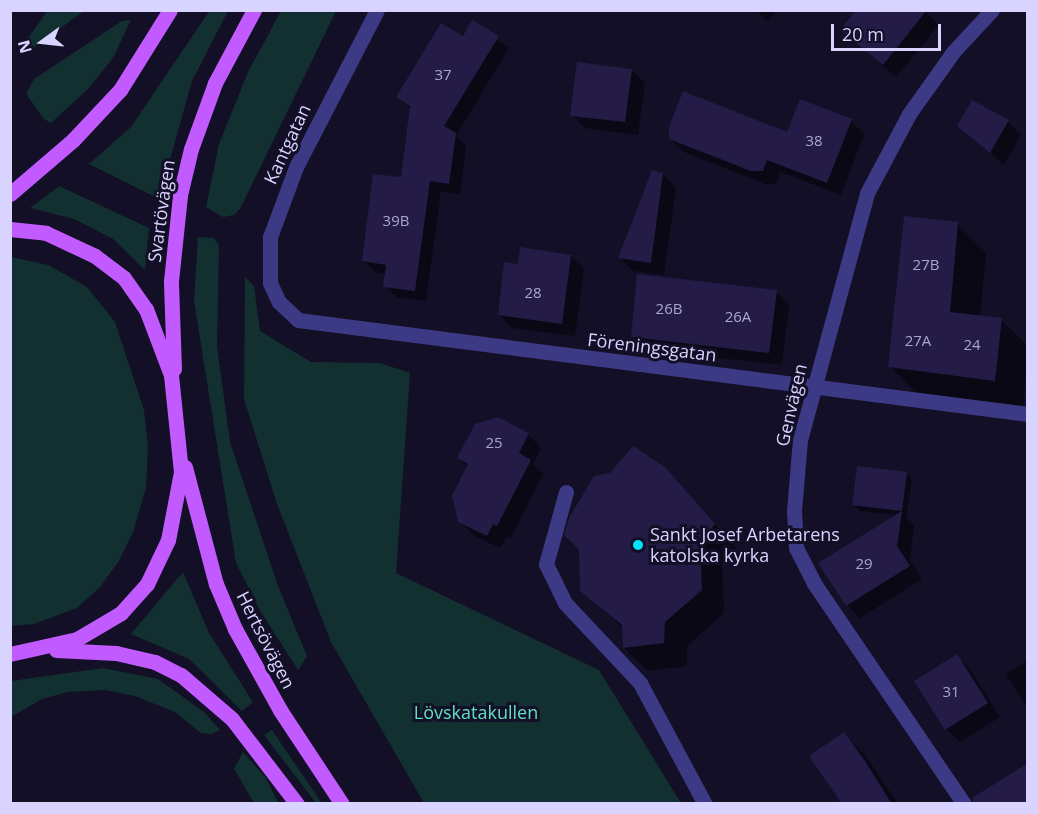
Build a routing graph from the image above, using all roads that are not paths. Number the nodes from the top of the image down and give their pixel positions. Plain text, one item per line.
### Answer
1 (170, 10) edge
2 (254, 10) edge
3 (377, 10) edge
4 (992, 10) edge
5 (10, 194) edge
6 (10, 228) edge
7 (279, 302) joint
8 (816, 388) junction
9 (174, 396) junction
10 (1028, 414) edge
11 (180, 443) junction
12 (566, 492) dead end
13 (38, 649) junction
14 (10, 654) edge
15 (297, 804) edge
16 (342, 804) edge
17 (705, 804) edge
18 (964, 804) edge

1 - 5 main road
2 - 9 main road, Svartövägen
3 - 7 street, Kantgatan
4 - 8 street, Genvägen
6 - 9 main road
7 - 8 street, Föreningsgatan
8 - 10 street, Föreningsgatan
8 - 18 street, Genvägen
9 - 11 main road
11 - 13 main road
11 - 16 main road, Hertsövägen
12 - 17 street
13 - 14 main road
13 - 15 main road

